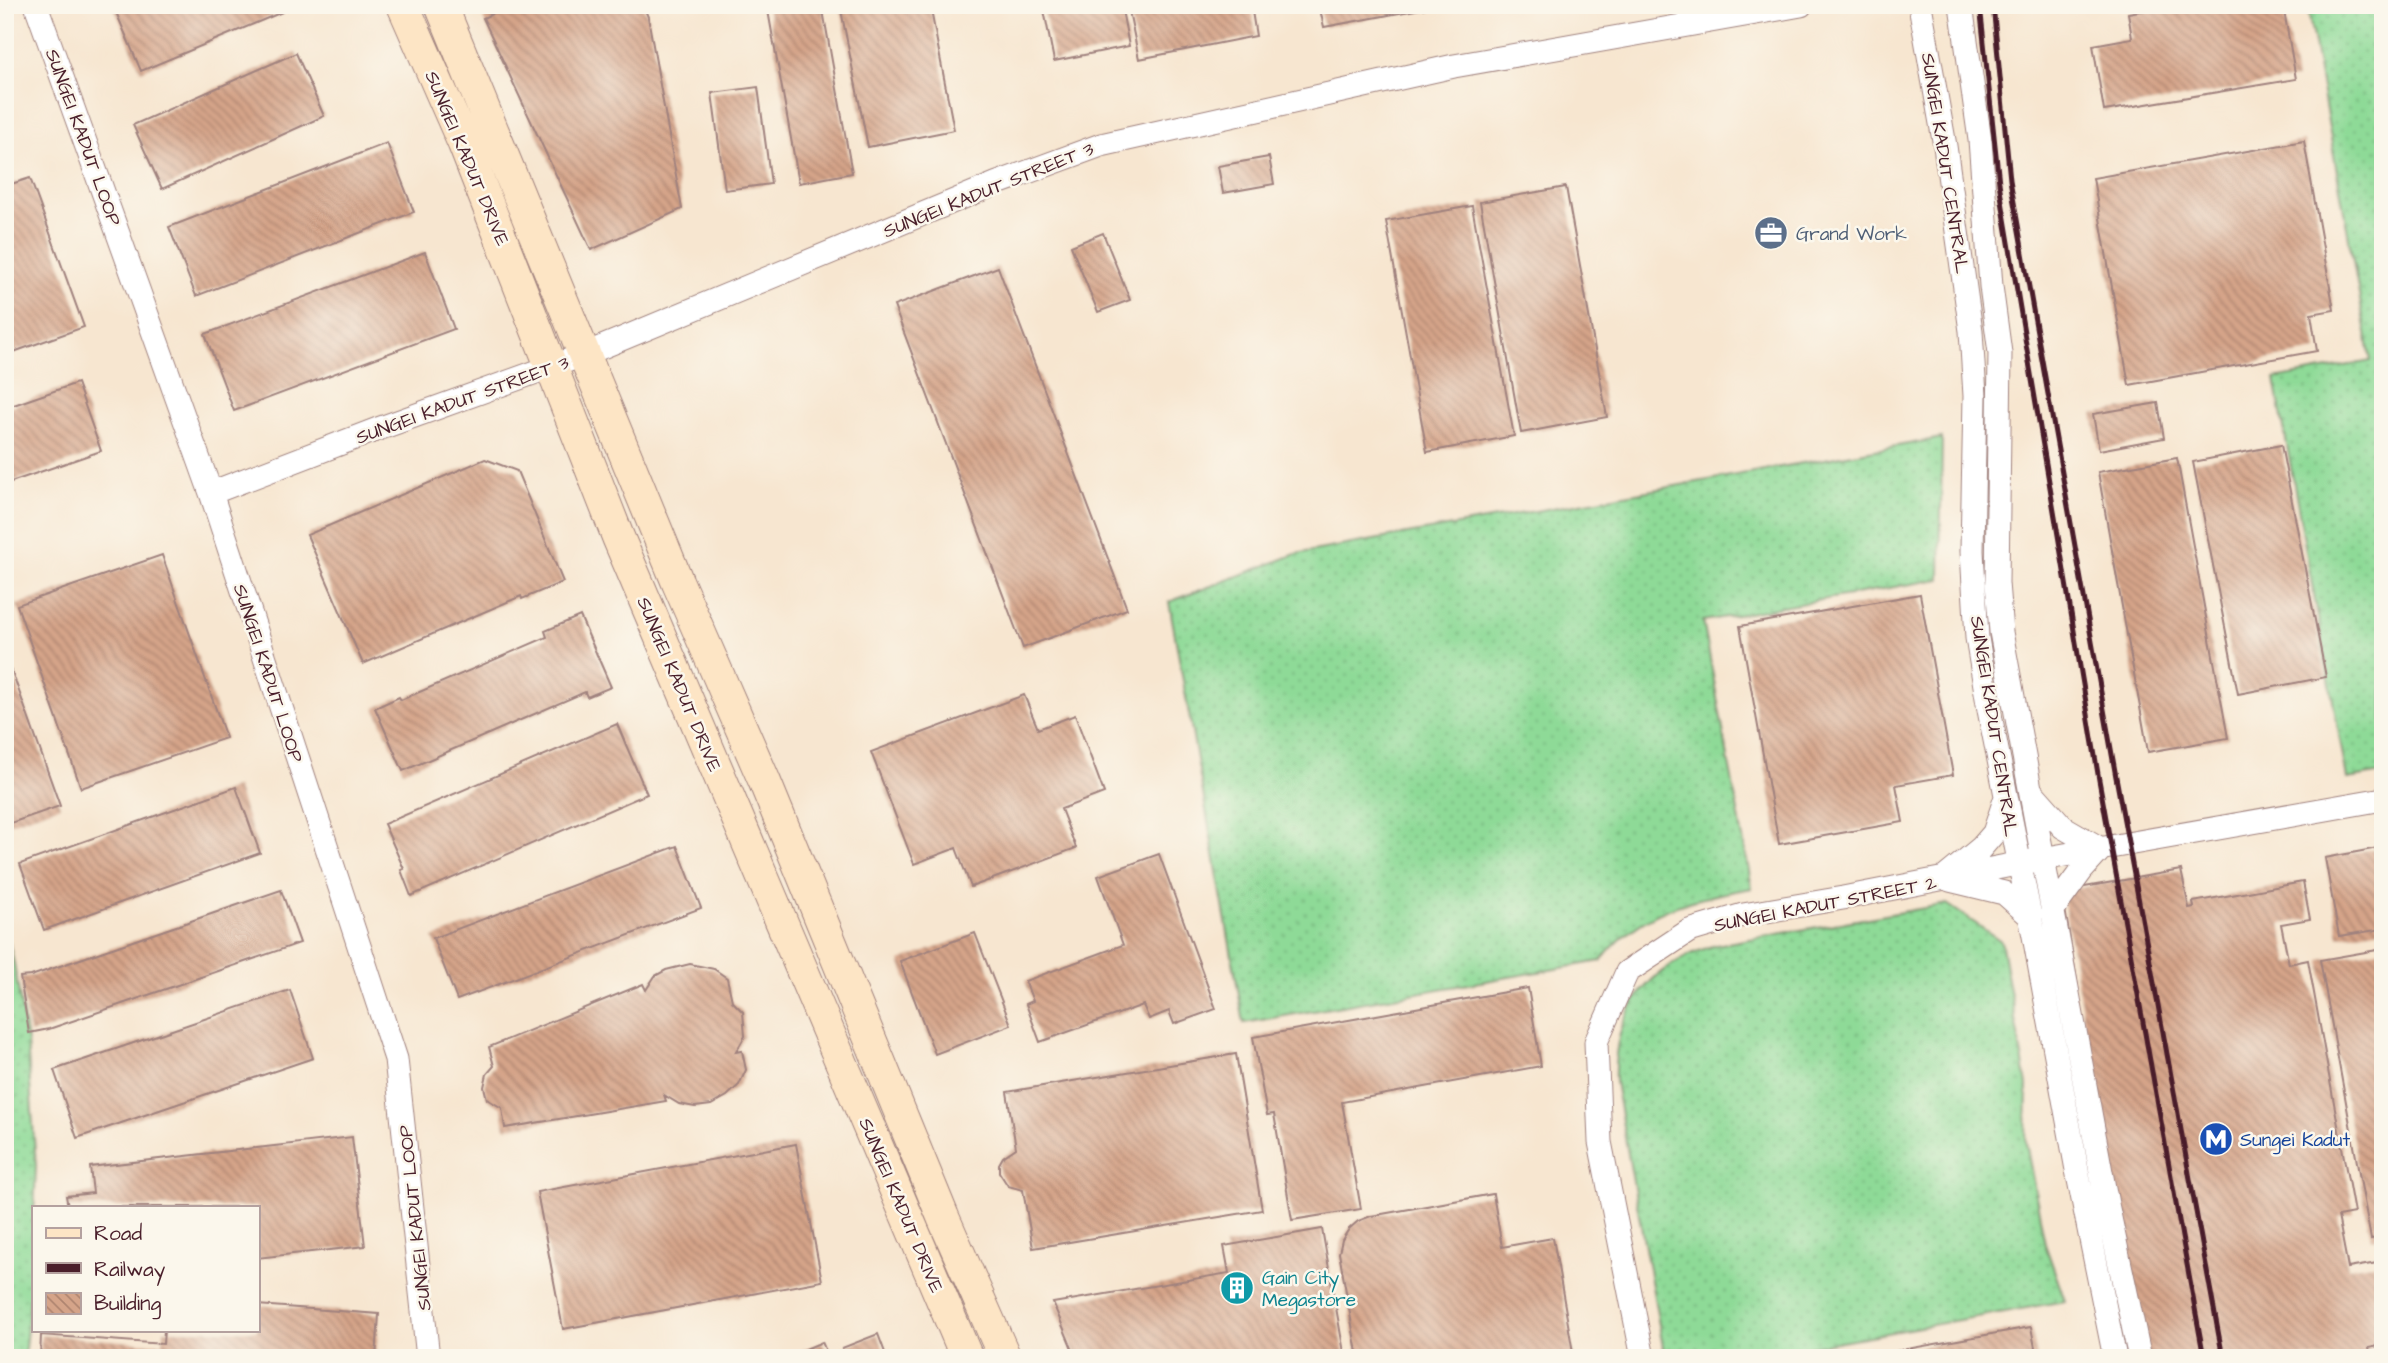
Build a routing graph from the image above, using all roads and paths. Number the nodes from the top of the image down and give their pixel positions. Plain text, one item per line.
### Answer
1 (36, 5) edge
2 (403, 5) edge
3 (441, 5) edge
4 (1801, 5) edge
5 (1920, 5) edge
6 (1961, 5) edge
7 (583, 355) junction
8 (553, 367) junction
9 (211, 494) junction
10 (2031, 791) junction
11 (2005, 799) junction
12 (2383, 799) edge
13 (2101, 849) junction
14 (2042, 859) junction
15 (2018, 863) junction
16 (1945, 878) junction
17 (2041, 914) junction
18 (428, 1358) edge
19 (967, 1358) edge
20 (1005, 1358) edge
21 (1643, 1358) edge
22 (2115, 1358) edge
23 (2140, 1358) edge

1 - 9 street, SUNGEI KADUT LOOP
2 - 8 main road, SUNGEI KADUT DRIVE
3 - 7 main road, SUNGEI KADUT DRIVE
4 - 7 street, SUNGEI KADUT STREET 3
5 - 11 street, SUNGEI KADUT CENTRAL
6 - 10 street, SUNGEI KADUT CENTRAL
7 - 8 street, SUNGEI KADUT STREET 3
7 - 20 main road, SUNGEI KADUT DRIVE
8 - 9 street, SUNGEI KADUT STREET 3
8 - 19 main road, SUNGEI KADUT DRIVE
9 - 18 street, SUNGEI KADUT LOOP
10 - 13 street
10 - 14 street, SUNGEI KADUT CENTRAL
11 - 15 street, SUNGEI KADUT CENTRAL
11 - 16 street
12 - 13 street, SUNGEI KADUT STREET 2
13 - 14 street, SUNGEI KADUT STREET 2
13 - 17 street
14 - 15 street, SUNGEI KADUT STREET 2
14 - 17 street, SUNGEI KADUT CENTRAL
15 - 16 street, SUNGEI KADUT STREET 2
15 - 17 street, SUNGEI KADUT CENTRAL
16 - 17 street
16 - 21 street, SUNGEI KADUT STREET 2
17 - 22 street, SUNGEI KADUT CENTRAL
17 - 23 street, SUNGEI KADUT CENTRAL

